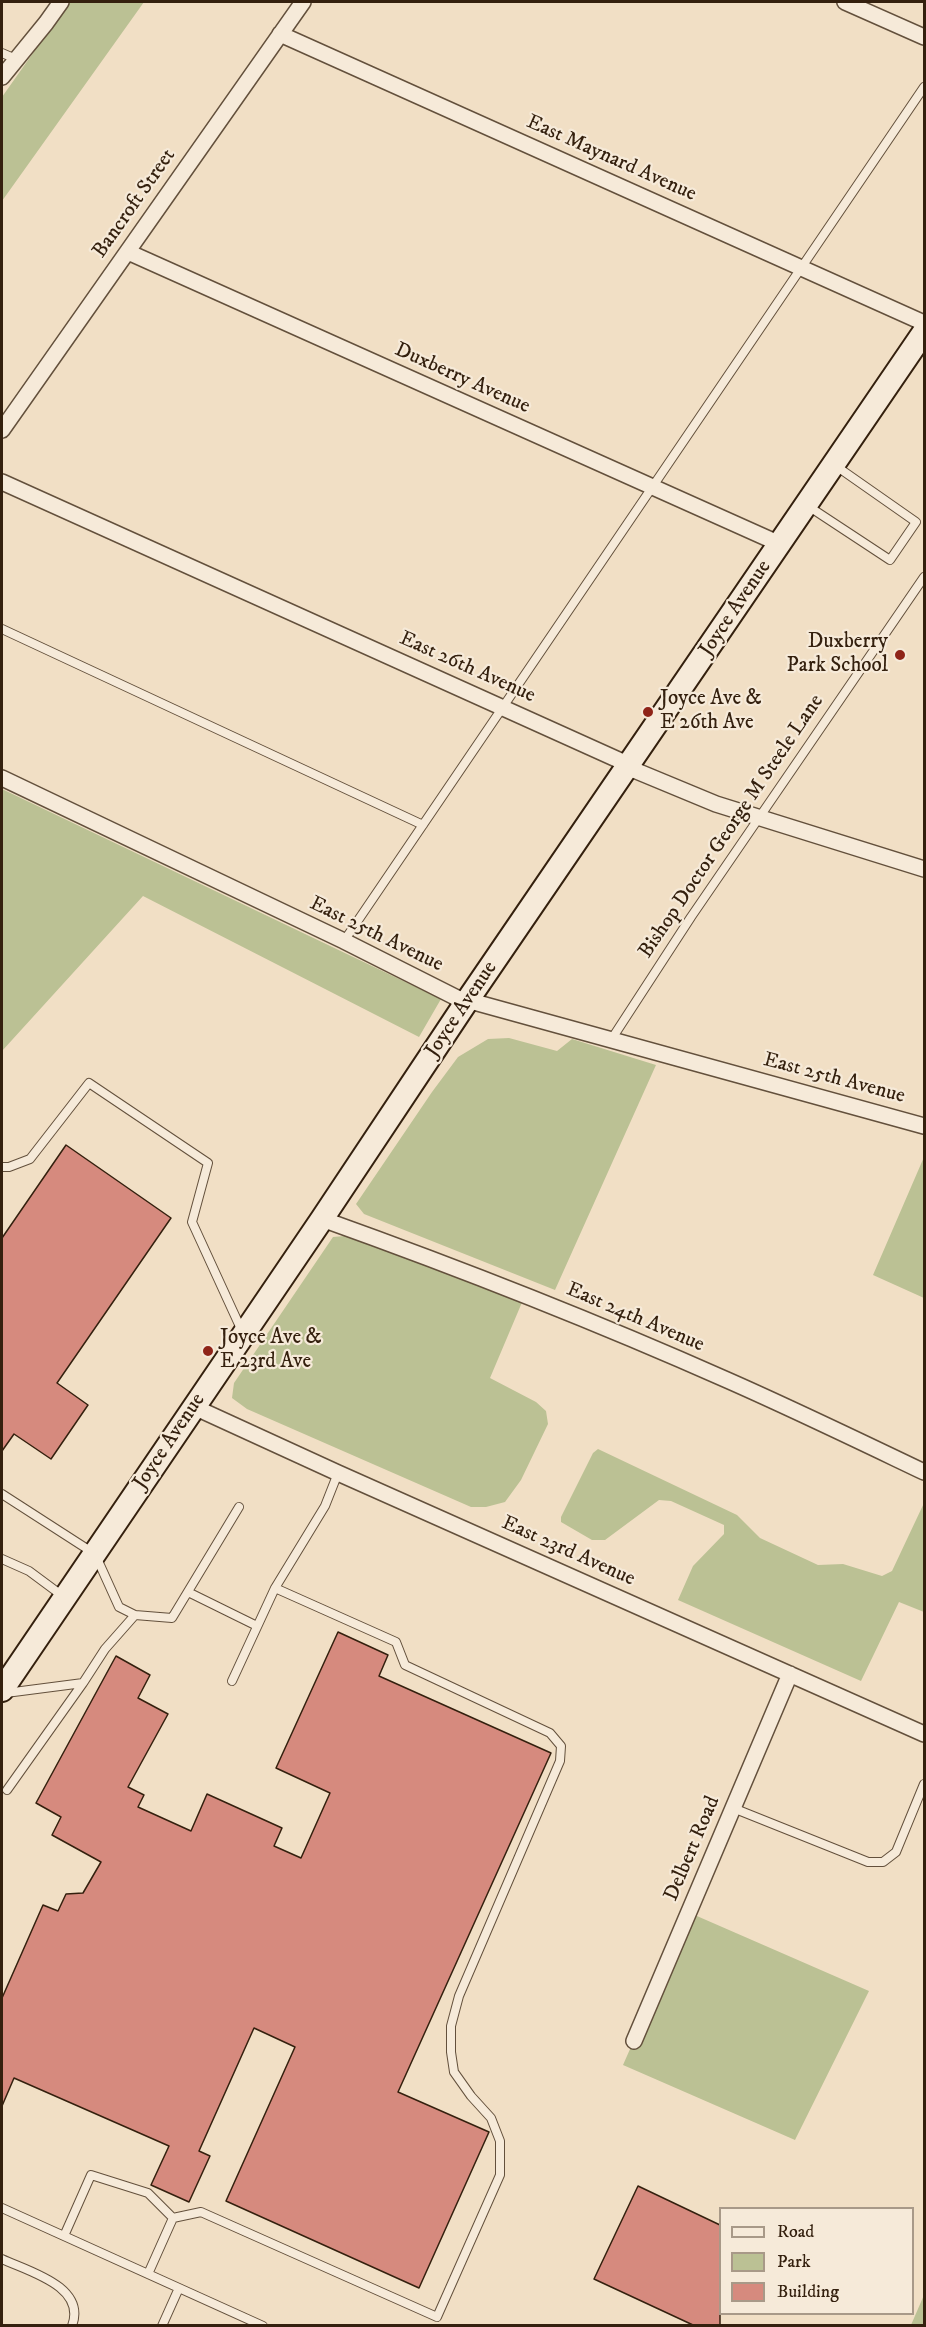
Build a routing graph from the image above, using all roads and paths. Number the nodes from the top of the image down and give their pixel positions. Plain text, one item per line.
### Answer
1 (61, 2) edge
2 (303, 2) edge
3 (845, 2) edge
4 (280, 34) junction
5 (924, 37) edge
6 (2, 53) edge
7 (16, 59) junction
8 (2, 77) edge
9 (924, 87) edge
10 (128, 252) junction
11 (802, 267) junction
12 (924, 323) edge
13 (924, 332) edge
14 (2, 430) edge
15 (834, 465) junction
16 (2, 482) edge
17 (652, 487) junction
18 (806, 505) junction
19 (780, 544) junction
20 (924, 577) edge
21 (2, 629) edge
22 (504, 707) junction
23 (629, 766) junction
24 (2, 778) edge
25 (760, 818) junction
26 (423, 825) junction
27 (924, 869) edge
28 (344, 941) junction
29 (467, 1001) junction
30 (611, 1040) junction
31 (924, 1126) edge
32 (2, 1167) edge
33 (322, 1219) junction
34 (243, 1335) junction
35 (194, 1407) junction
36 (924, 1472) edge
37 (338, 1473) junction
38 (2, 1494) edge
39 (239, 1507) dead end
40 (95, 1554) junction
41 (2, 1559) edge
42 (275, 1588) junction
43 (188, 1592) junction
44 (65, 1598) junction
45 (135, 1615) junction
46 (257, 1626) junction
47 (790, 1674) junction
48 (232, 1681) dead end
49 (83, 1683) junction
50 (2, 1691) edge
51 (924, 1734) edge
52 (924, 1784) edge
53 (8, 1790) dead end
54 (733, 1808) junction
55 (634, 2041) dead end
56 (2, 2208) edge
57 (173, 2218) junction
58 (64, 2236) junction
59 (2, 2259) edge
60 (148, 2274) junction
61 (179, 2288) junction
62 (72, 2325) edge
63 (162, 2325) edge
64 (263, 2325) edge

1 - 7 street
2 - 4 street, Bancroft Street
3 - 5 street
4 - 10 street, Bancroft Street
4 - 11 street, East Maynard Avenue
6 - 7 lane
7 - 8 street
9 - 11 lane
10 - 14 street, Bancroft Street
10 - 17 street, Duxberry Avenue
11 - 12 street, East Maynard Avenue
11 - 17 lane
13 - 15 street, Joyce Avenue
15 - 18 street, Joyce Avenue
15 - 18 lane
16 - 22 street, East 26th Avenue
17 - 19 street, Duxberry Avenue
17 - 22 lane
18 - 19 street, Joyce Avenue
19 - 23 street, Joyce Avenue
20 - 25 lane, Bishop Doctor George M Steele Lane
21 - 26 lane
22 - 23 street, East 26th Avenue
22 - 26 lane
23 - 25 street, East 26th Avenue
23 - 29 street, Joyce Avenue
24 - 28 street, East 25th Avenue
25 - 27 street, East 26th Avenue
25 - 30 lane, Bishop Doctor George M Steele Lane
26 - 28 lane
28 - 29 street, East 25th Avenue
29 - 30 street, East 25th Avenue
29 - 33 street, Joyce Avenue
30 - 31 street, East 25th Avenue
32 - 34 lane
33 - 34 street, Joyce Avenue
33 - 36 street, East 24th Avenue
34 - 35 street, Joyce Avenue
35 - 37 street, East 23rd Avenue
35 - 40 street, Joyce Avenue
37 - 42 lane
37 - 47 street, East 23rd Avenue
38 - 40 lane
39 - 43 lane
40 - 44 street, Joyce Avenue
40 - 45 lane
41 - 44 lane
42 - 46 lane
42 - 57 lane
43 - 45 lane
43 - 46 lane
44 - 50 street, Joyce Avenue
45 - 49 lane
46 - 48 lane
47 - 51 street, East 23rd Avenue
47 - 54 street, Delbert Road
49 - 50 lane
49 - 53 lane
52 - 54 lane
54 - 55 street, Delbert Road
56 - 58 lane
57 - 58 lane
57 - 60 lane
58 - 60 lane
59 - 62 lane
60 - 61 lane
61 - 63 lane
61 - 64 lane

